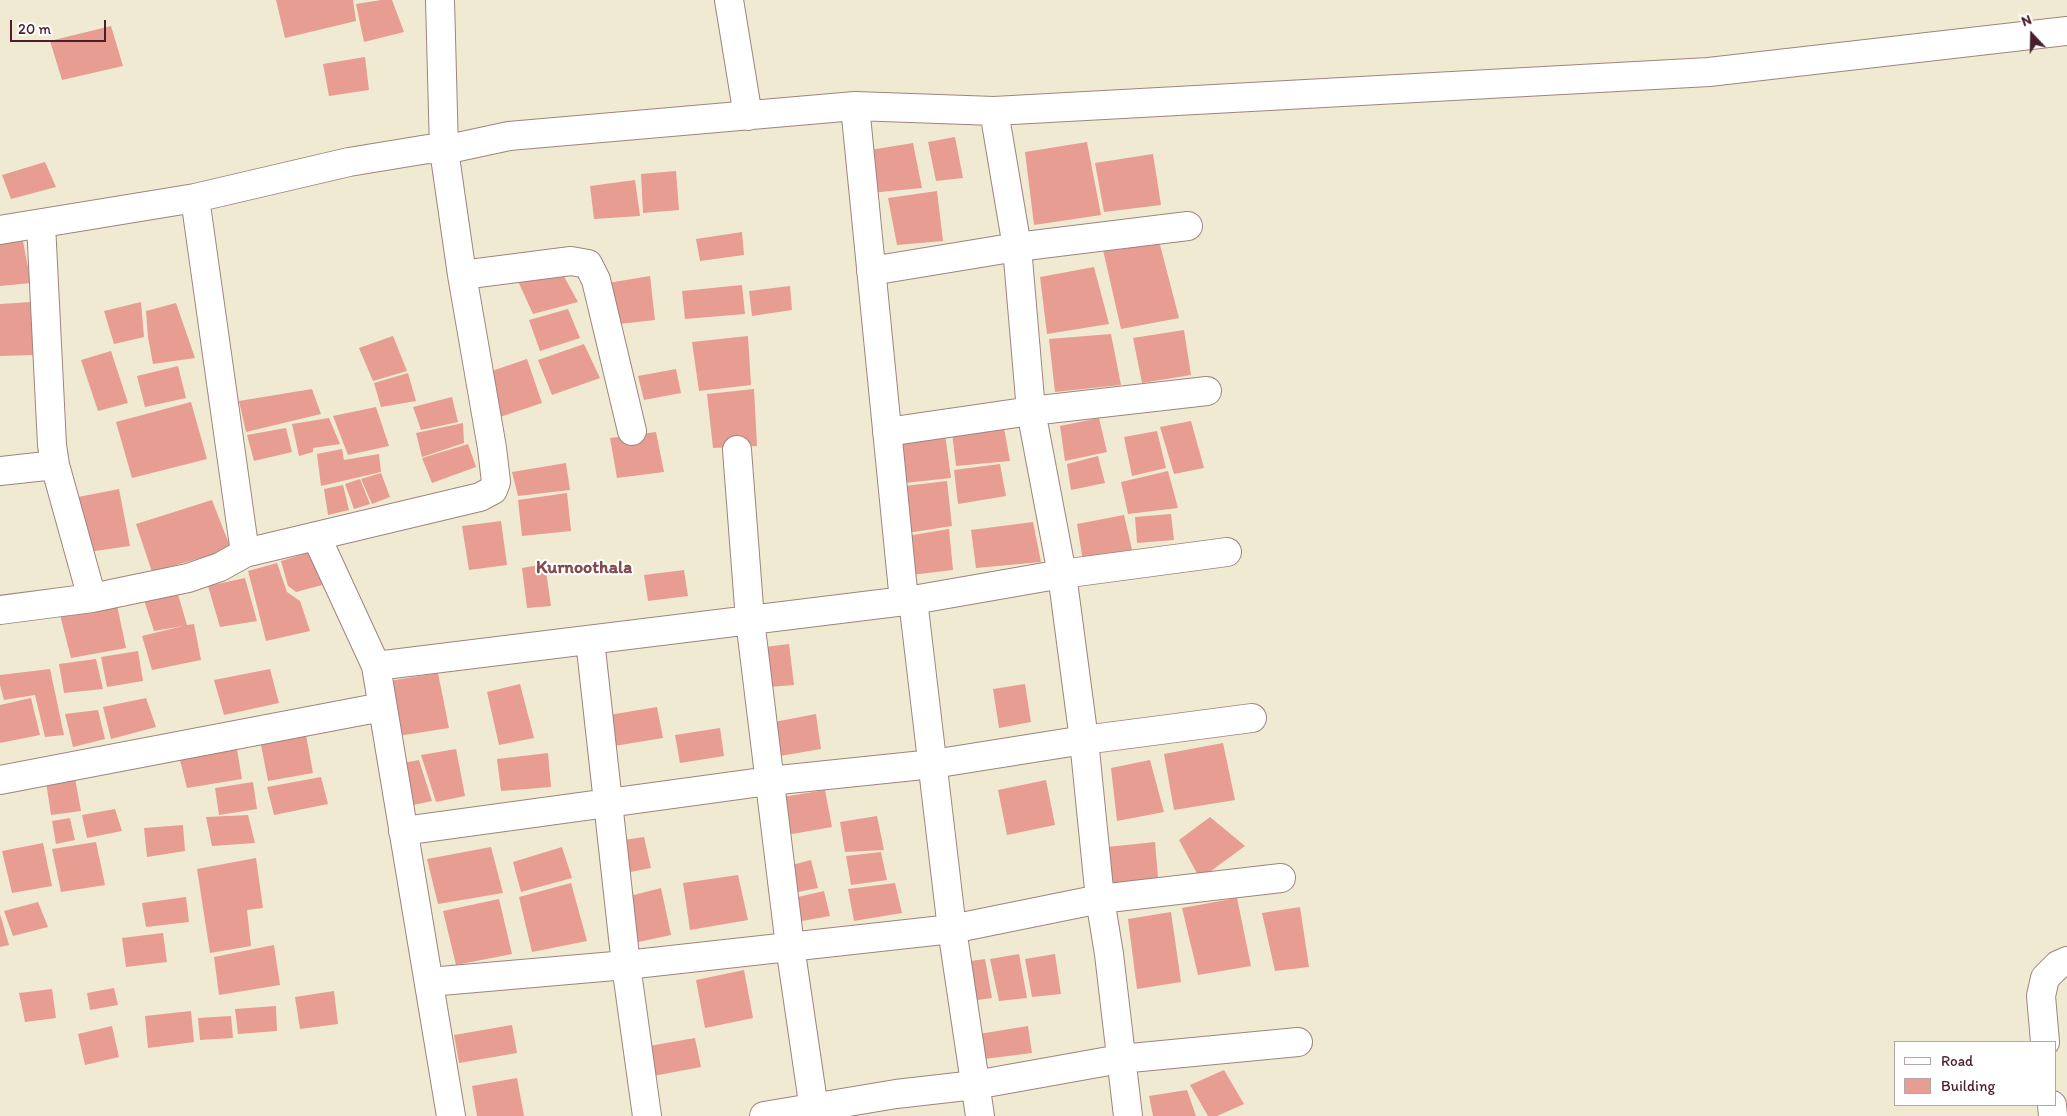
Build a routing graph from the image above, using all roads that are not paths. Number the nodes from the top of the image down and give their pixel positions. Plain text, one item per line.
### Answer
1 (440, 0) edge
2 (729, 0) edge
3 (2067, 31) edge
4 (855, 106) junction
5 (994, 111) junction
6 (748, 116) junction
7 (444, 150) junction
8 (195, 198) junction
9 (41, 224) junction
10 (1188, 226) dead end
11 (0, 230) edge
12 (1017, 247) junction
13 (872, 271) junction
14 (462, 275) junction
15 (1207, 391) dead end
16 (1031, 411) junction
17 (632, 431) dead end
18 (887, 432) junction
19 (737, 450) dead end
20 (55, 465) junction
21 (0, 470) edge
22 (317, 538) junction
23 (1227, 552) dead end
24 (245, 553) junction
25 (1062, 574) junction
26 (92, 598) junction
27 (909, 601) junction
28 (0, 610) edge
29 (750, 620) junction
30 (590, 640) junction
31 (376, 666) junction
32 (382, 706) junction
33 (1252, 718) dead end
34 (1084, 740) junction
35 (933, 764) junction
36 (0, 780) edge
37 (769, 782) junction
38 (608, 804) junction
39 (403, 831) junction
40 (1281, 878) dead end
41 (1100, 899) junction
42 (952, 929) junction
43 (790, 946) junction
44 (2067, 961) edge
45 (626, 965) junction
46 (428, 982) junction
47 (2045, 1041) edge
48 (1298, 1042) dead end
49 (1120, 1059) junction
50 (975, 1085) junction
51 (814, 1112) edge
52 (452, 1116) edge
53 (647, 1116) edge
54 (764, 1116) edge
55 (980, 1116) edge
56 (1128, 1116) edge

1 - 7 street
2 - 6 street
3 - 5 street
4 - 5 street
4 - 6 street
4 - 13 street
5 - 12 street
6 - 7 street
7 - 8 street
7 - 14 street
8 - 9 street
8 - 24 street
9 - 11 street
9 - 20 street
10 - 12 street
12 - 13 street
12 - 16 street
13 - 18 street
14 - 17 street
14 - 22 street
15 - 16 street
16 - 18 street
16 - 25 street
18 - 27 street
19 - 29 street
20 - 21 street
20 - 26 street
22 - 24 street
22 - 31 street
23 - 25 street
24 - 26 street
25 - 27 street
25 - 34 street
26 - 28 street
27 - 29 street
27 - 35 street
29 - 30 street
29 - 37 street
30 - 31 street
30 - 38 street
31 - 32 street
32 - 36 street
32 - 39 street
33 - 34 street
34 - 35 street
34 - 41 street
35 - 37 street
35 - 42 street
37 - 38 street
37 - 43 street
38 - 39 street
38 - 45 street
39 - 46 street
40 - 41 street
41 - 42 street
41 - 49 street
42 - 43 street
42 - 50 street
43 - 45 street
43 - 51 street
44 - 47 street
45 - 46 street
45 - 53 street
46 - 52 street
48 - 49 street
49 - 50 street
49 - 56 street
50 - 51 street
50 - 55 street
51 - 54 street

